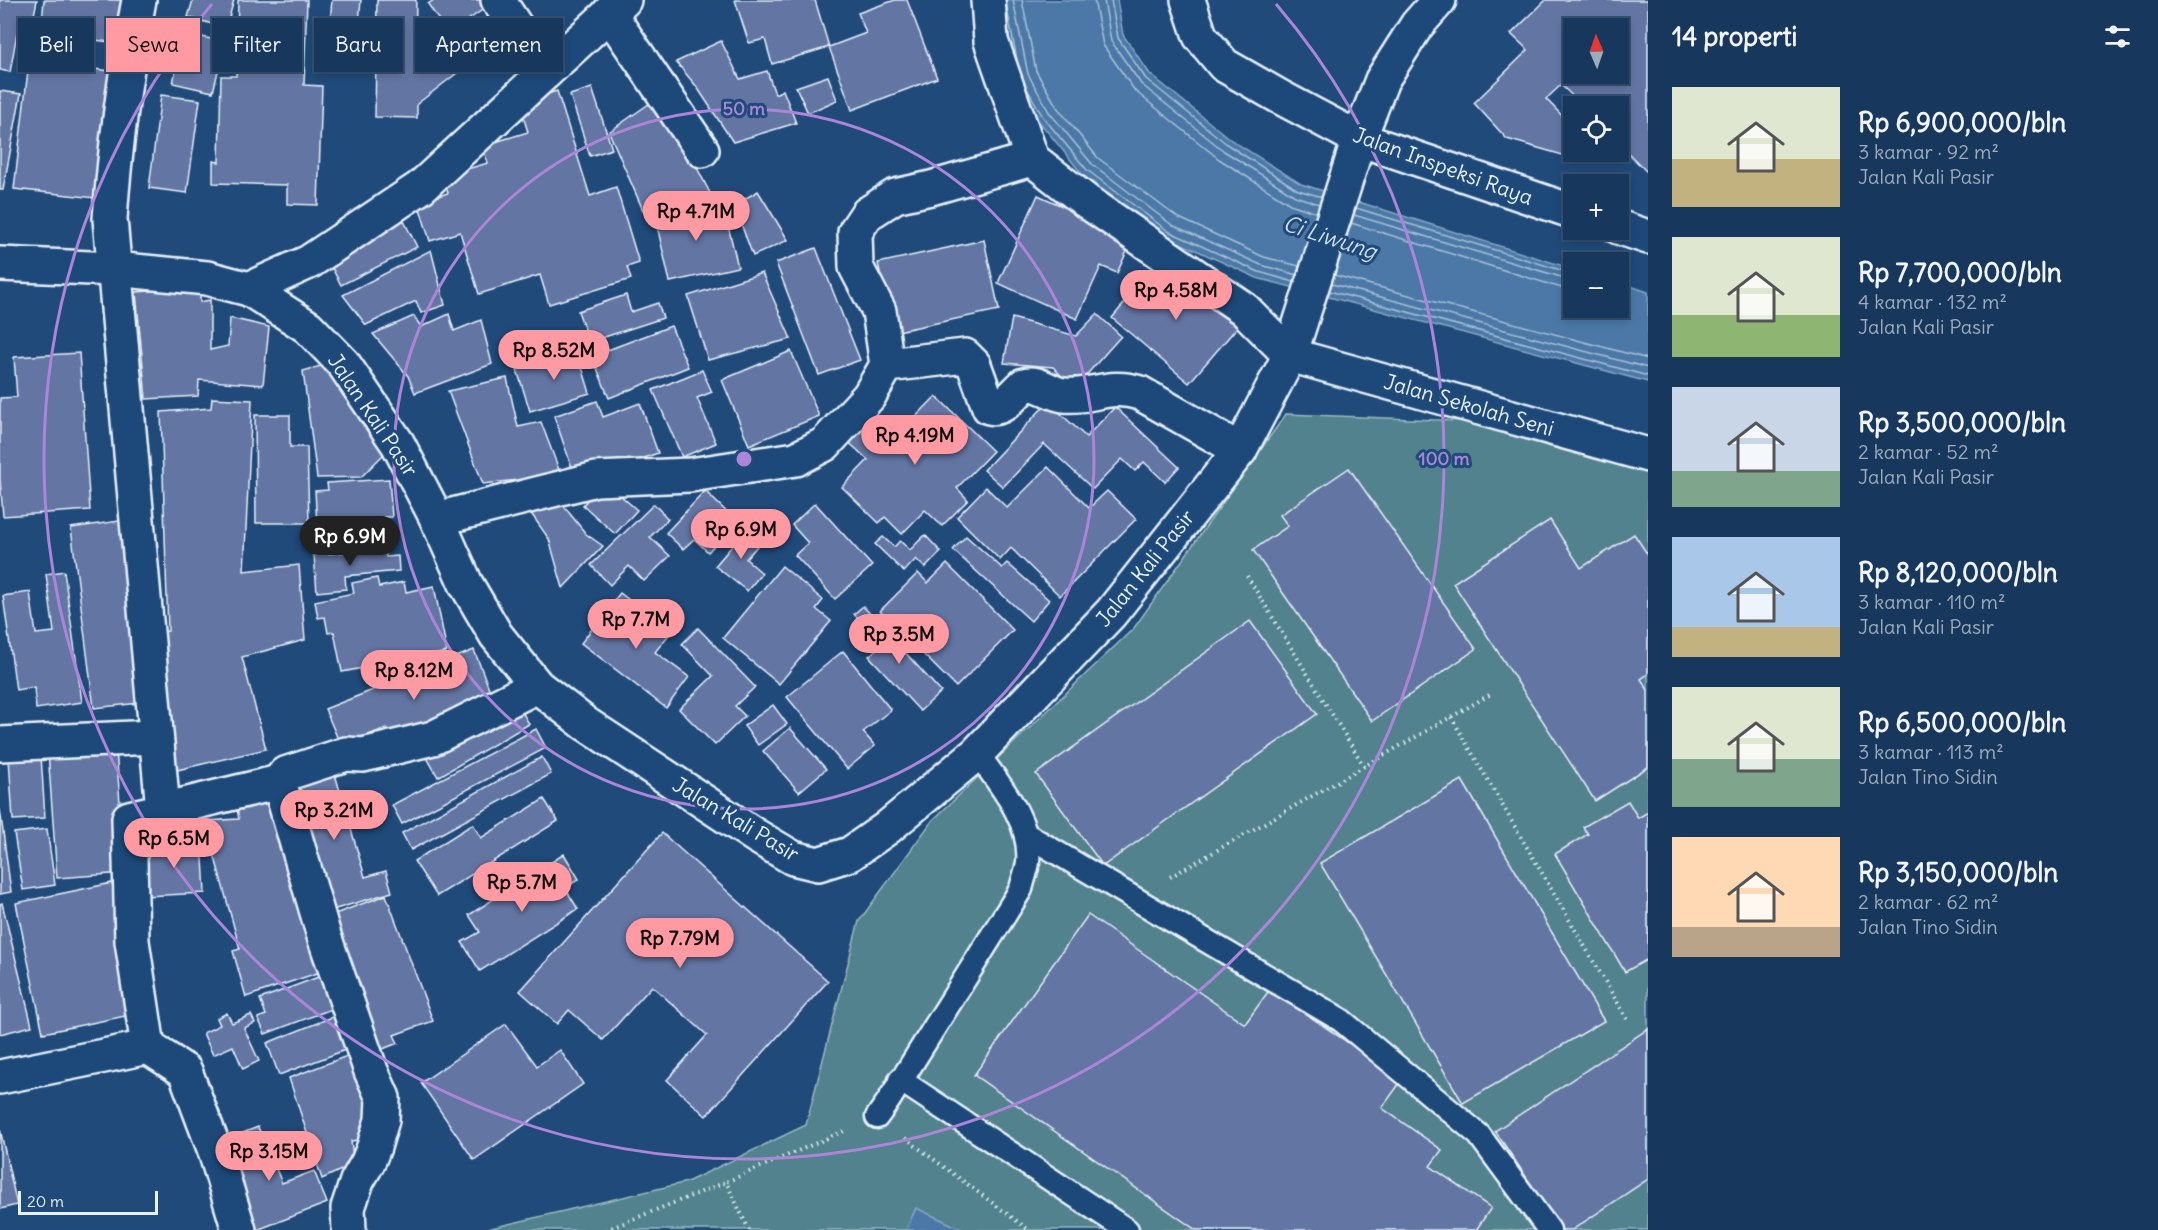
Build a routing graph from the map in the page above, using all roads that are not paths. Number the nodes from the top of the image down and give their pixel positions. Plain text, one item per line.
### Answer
1 (139, 0) edge
2 (498, 0) edge
3 (988, 0) edge
4 (1188, 0) edge
5 (1439, 0) edge
6 (616, 7) edge
7 (510, 18) edge
8 (563, 56) edge
9 (546, 72) edge
10 (702, 150) dead end
11 (1354, 152) junction
12 (1032, 159) junction
13 (1563, 209) edge
14 (1629, 231) edge
15 (1648, 237) edge
16 (0, 264) edge
17 (114, 269) junction
18 (249, 289) junction
19 (1290, 355) junction
20 (887, 365) junction
21 (1240, 450) junction
22 (1648, 456) edge
23 (437, 519) junction
24 (537, 686) junction
25 (155, 737) junction
26 (0, 744) edge
27 (977, 753) junction
28 (279, 782) junction
29 (163, 810) junction
30 (1026, 835) junction
31 (148, 1047) junction
32 (0, 1077) edge
33 (900, 1080) junction
34 (877, 1117) road end
35 (239, 1230) edge
36 (349, 1230) edge
37 (1127, 1230) edge
38 (1549, 1230) edge

1 - 17 street
2 - 7 street
3 - 12 street
4 - 11 street, Jalan Inspeksi Raya
5 - 11 street, Jalan Kali Pasir
6 - 8 street
6 - 10 street
9 - 18 street
11 - 13 street, Jalan Inspeksi Raya
11 - 19 street, Jalan Kali Pasir
12 - 19 street
12 - 20 street
14 - 15 street
16 - 17 street, Jalan Kali Pasir
17 - 18 street, Jalan Kali Pasir
17 - 25 street
18 - 23 street, Jalan Kali Pasir
19 - 21 street, Jalan Kali Pasir
19 - 22 street, Jalan Sekolah Seni
20 - 21 street
20 - 23 street
21 - 27 street, Jalan Kali Pasir
23 - 24 street, Jalan Kali Pasir
24 - 27 street, Jalan Kali Pasir
24 - 28 street
25 - 26 street
25 - 29 street
27 - 30 lane
28 - 29 street
28 - 36 street
29 - 31 street
30 - 33 lane
30 - 38 lane
31 - 32 street
31 - 35 street
33 - 34 lane
33 - 37 lane

